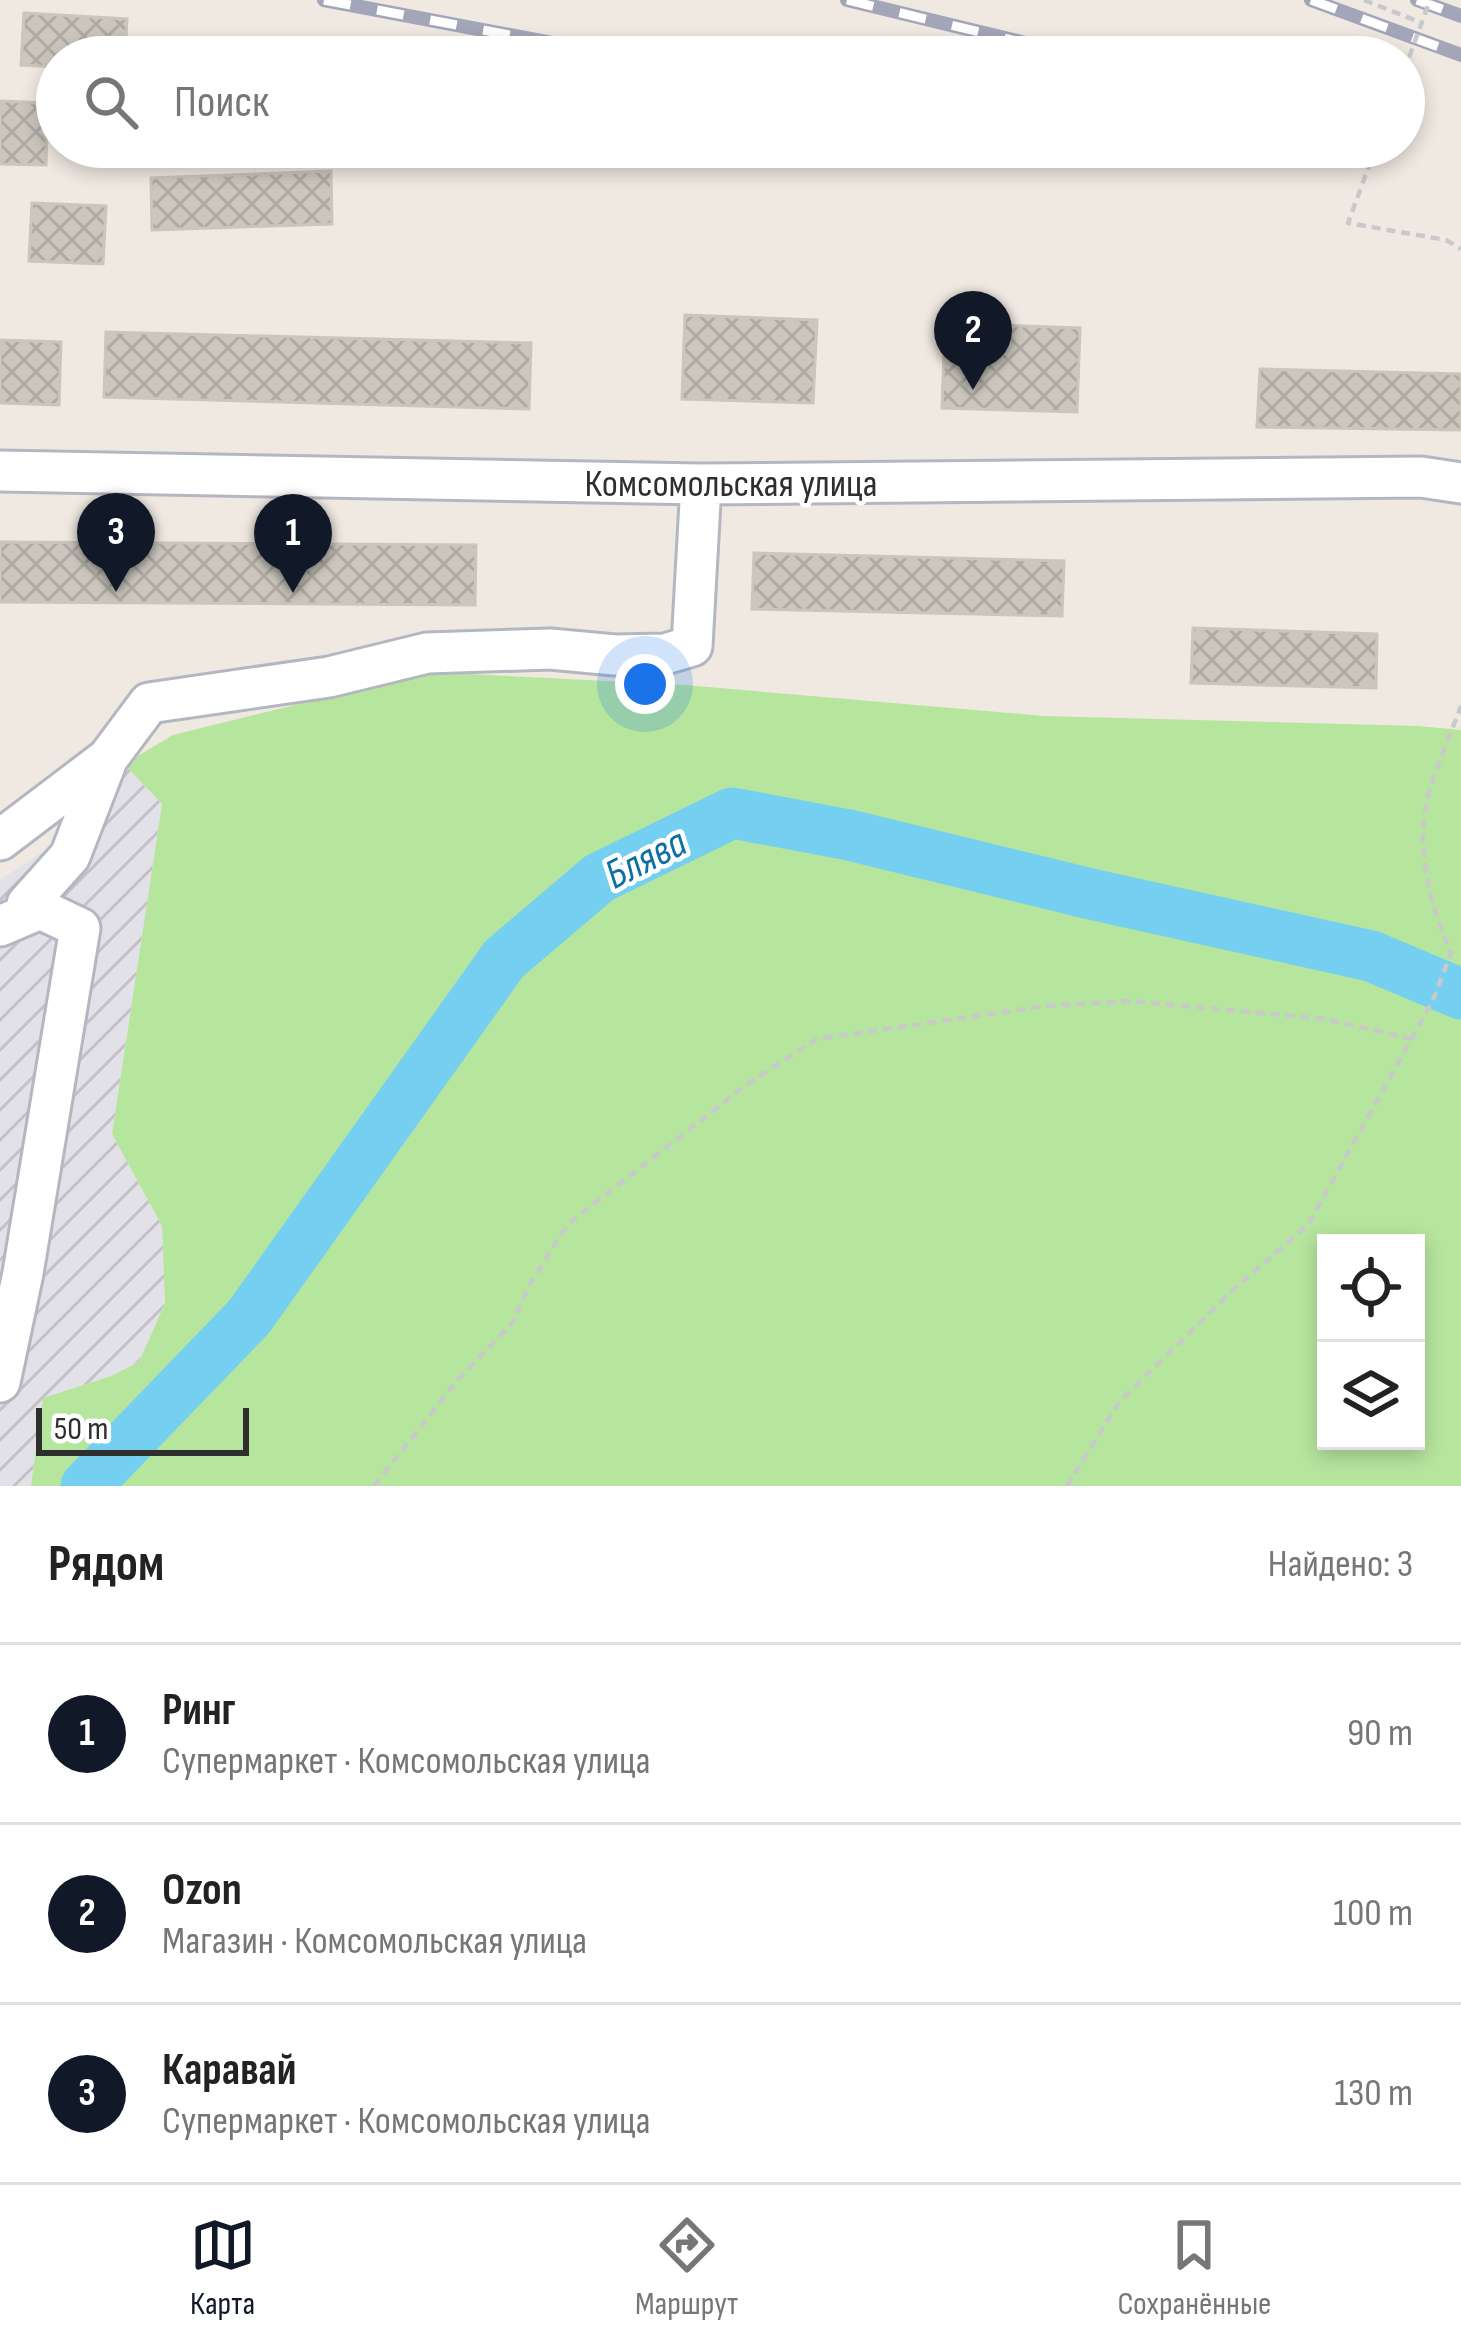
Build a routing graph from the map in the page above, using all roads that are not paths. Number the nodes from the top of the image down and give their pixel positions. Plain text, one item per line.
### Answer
1 (0, 470) edge
2 (1461, 483) edge
3 (701, 484) junction
4 (108, 758) junction
5 (0, 840) edge
6 (70, 856) junction
7 (40, 909) junction
8 (0, 926) edge
9 (80, 928) junction
10 (0, 1382) edge

1 - 3 street, Комсомольская улица
2 - 3 street, Комсомольская улица
3 - 4 street
4 - 5 street
4 - 6 street
6 - 7 street
6 - 9 street
7 - 8 street
7 - 9 street
9 - 10 street

